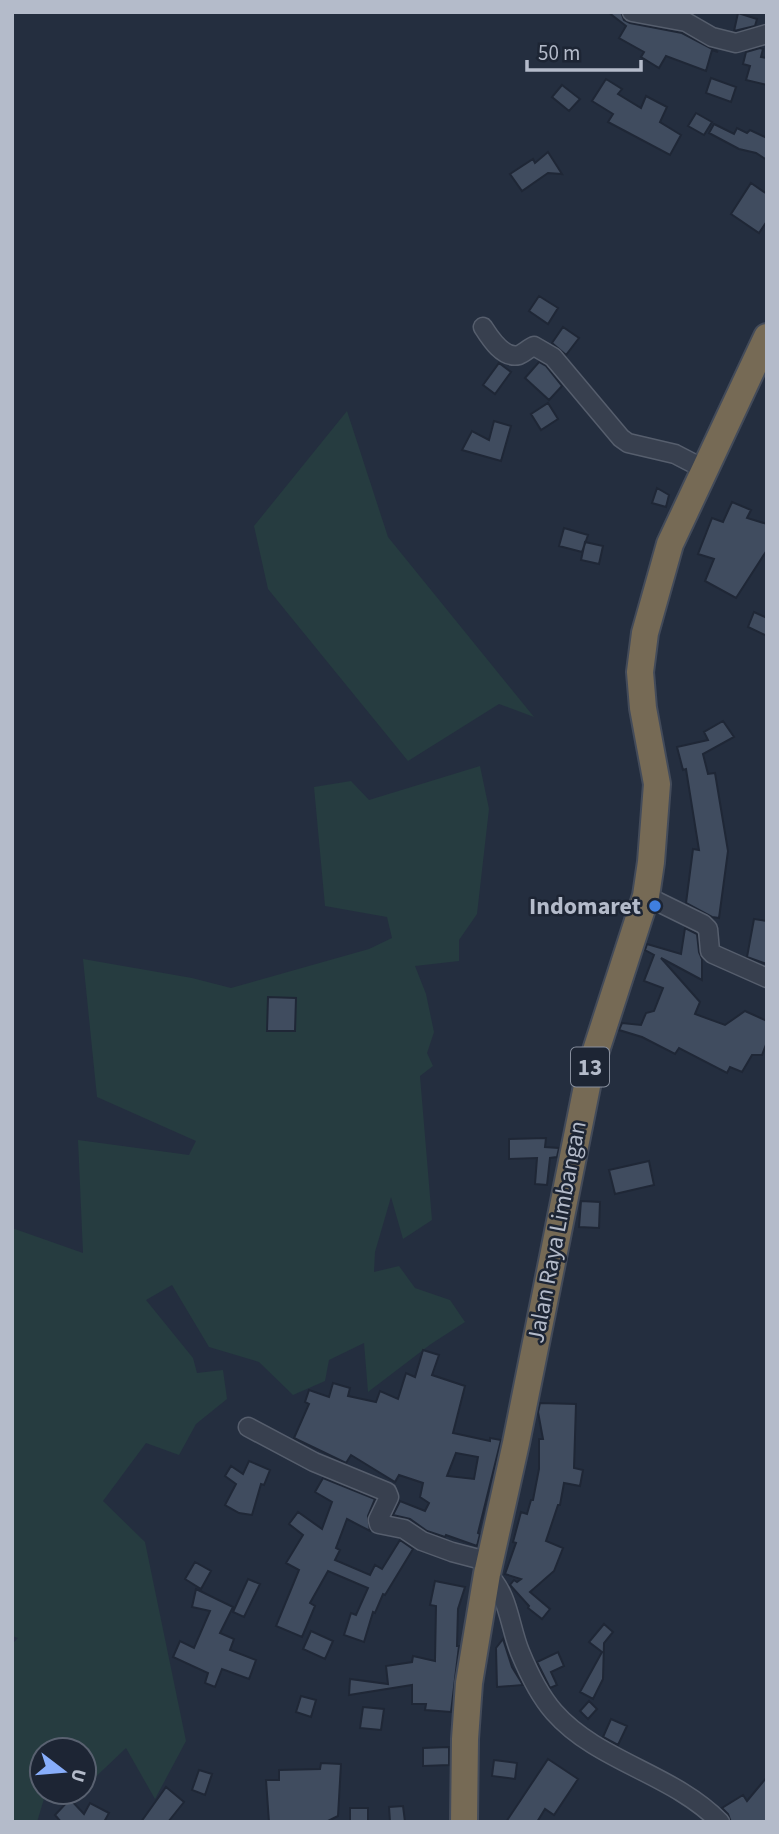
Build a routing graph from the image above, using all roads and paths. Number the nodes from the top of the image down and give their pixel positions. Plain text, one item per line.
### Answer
1 (632, 12) edge
2 (767, 34) edge
3 (483, 327) dead end
4 (767, 337) edge
5 (706, 470) junction
6 (646, 896) junction
7 (767, 978) edge
8 (248, 1427) dead end
9 (489, 1568) junction
10 (464, 1822) edge
11 (720, 1822) edge

1 - 2 street
3 - 5 street
4 - 5 highway, Jalan Raya Limbangan / 13
5 - 6 highway, Jalan Raya Limbangan / 13
6 - 7 street
6 - 9 highway, Jalan Raya Limbangan / 13
8 - 9 street
9 - 10 highway, Jalan Raya Limbangan / 13
9 - 11 street

